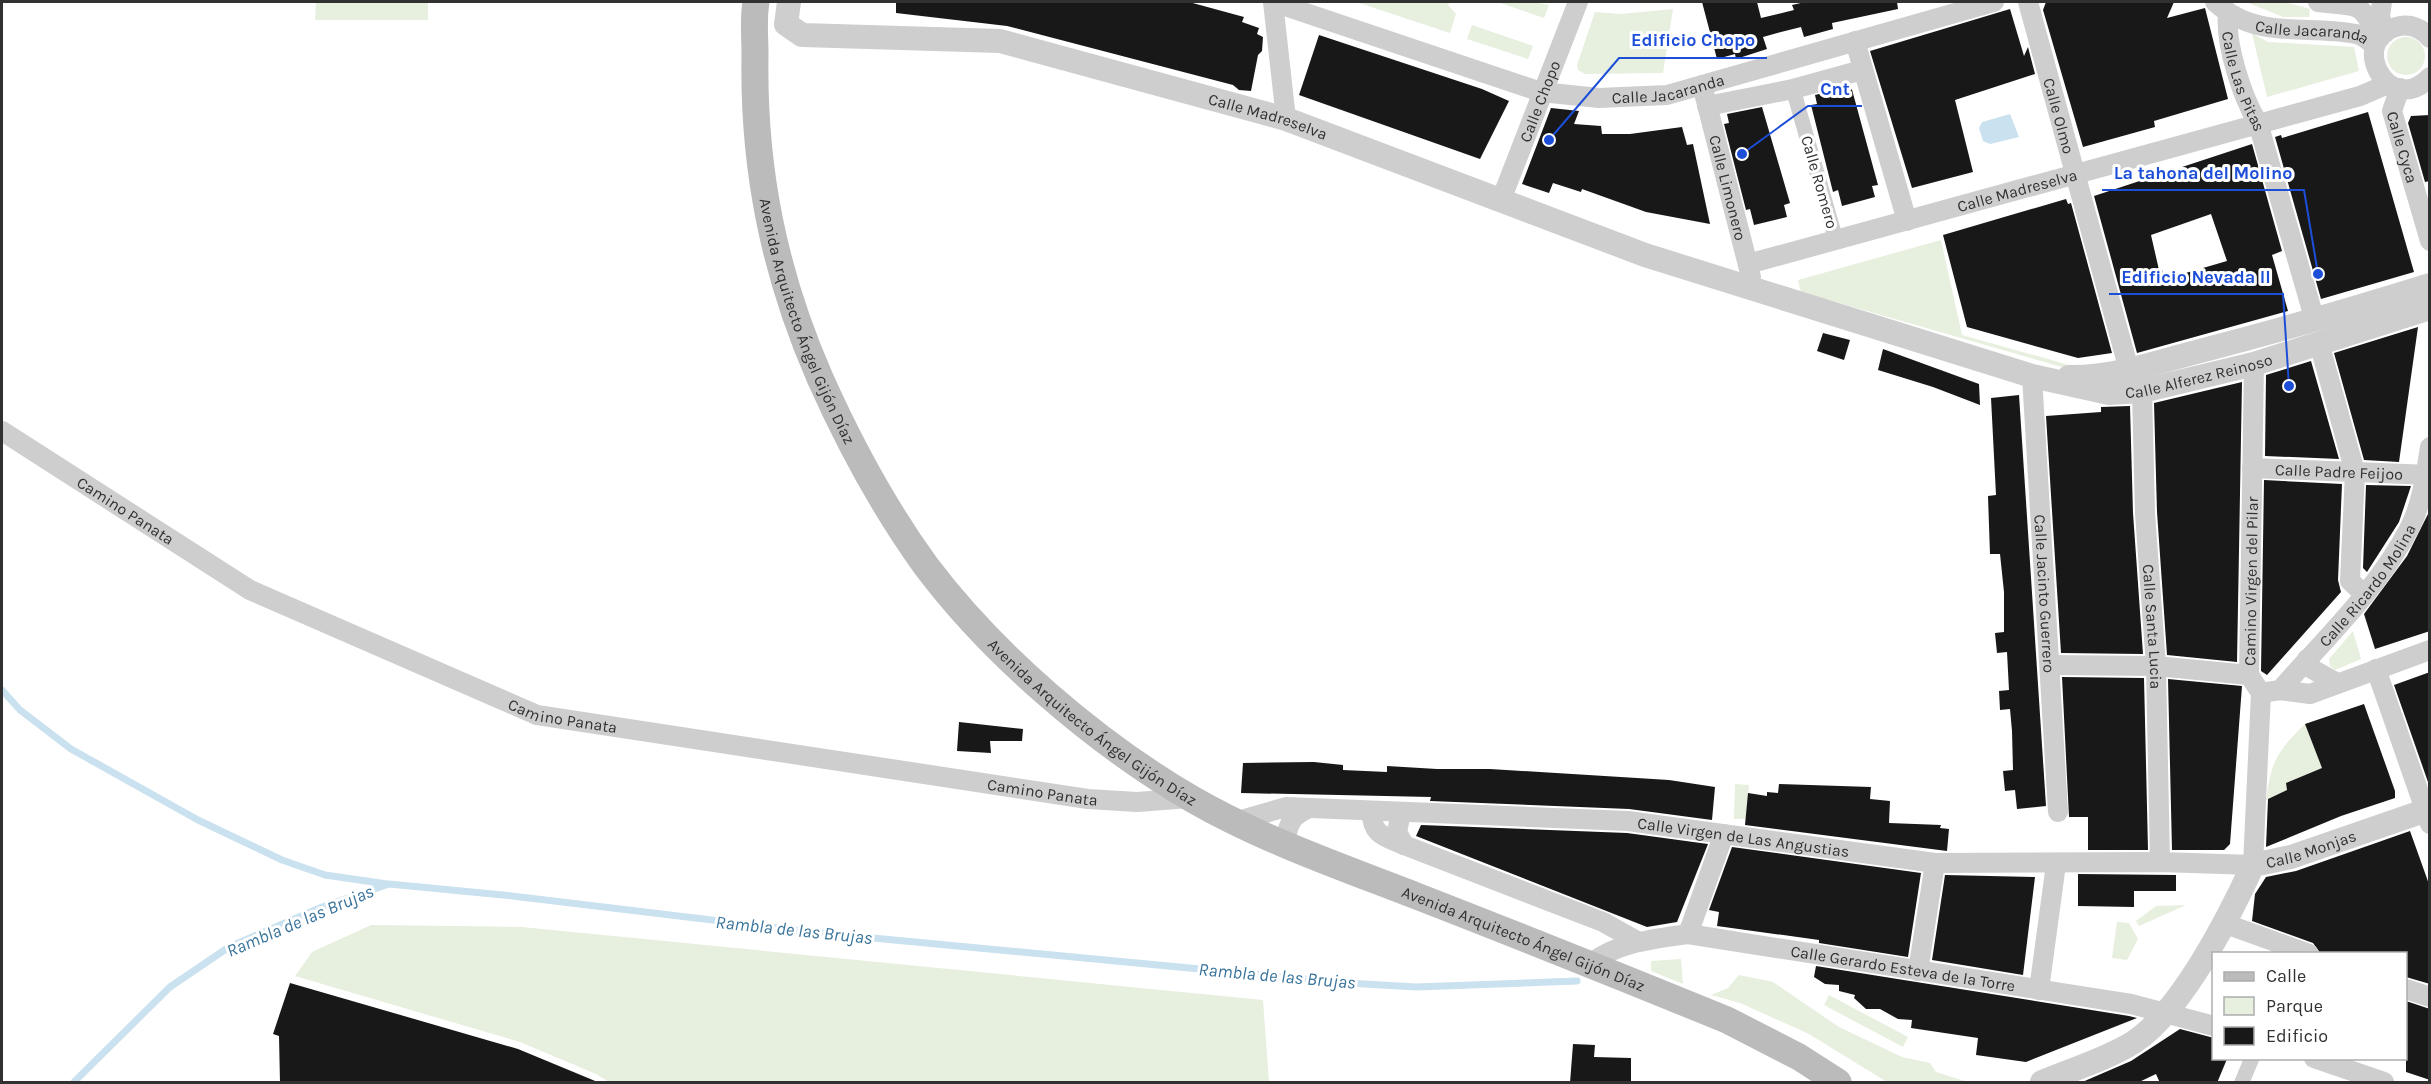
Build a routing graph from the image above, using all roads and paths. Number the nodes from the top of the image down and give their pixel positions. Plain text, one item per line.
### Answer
1 (756, 2) edge
2 (789, 2) edge
3 (1273, 2) edge
4 (1578, 2) edge
5 (1994, 2) edge
6 (2028, 2) edge
7 (2318, 2) edge
8 (2382, 2) edge
9 (2221, 8) edge
10 (2430, 38) edge
11 (2380, 39) junction
12 (1855, 41) junction
13 (1862, 69) junction
14 (2430, 77) edge
15 (1702, 85) junction
16 (2394, 86) junction
17 (1793, 89) junction
18 (1541, 92) junction
19 (1707, 106) junction
20 (1286, 119) junction
21 (2258, 123) junction
22 (2075, 176) junction
23 (1501, 200) junction
24 (1907, 221) junction
25 (1836, 240) junction
26 (2430, 241) edge
27 (1748, 264) junction
28 (2430, 285) edge
29 (1755, 291) junction
30 (2430, 308) edge
31 (2317, 332) junction
32 (2254, 364) junction
33 (2129, 370) junction
34 (2031, 376) junction
35 (2142, 391) junction
36 (2, 431) edge
37 (2430, 447) edge
38 (2252, 468) junction
39 (2355, 472) junction
40 (2427, 475) edge
41 (2364, 594) junction
42 (2430, 650) edge
43 (2307, 659) junction
44 (2051, 665) junction
45 (2156, 666) junction
46 (2376, 669) junction
47 (2249, 675) junction
48 (2337, 683) junction
49 (2271, 691) junction
50 (1190, 798) junction
51 (1309, 808) junction
52 (1372, 812) junction
53 (2058, 812) dead end
54 (1401, 813) junction
55 (2428, 815) edge
56 (1234, 822) junction
57 (1724, 834) junction
58 (1404, 845) junction
59 (1292, 847) junction
60 (1935, 862) junction
61 (2160, 862) junction
62 (2056, 864) junction
63 (2253, 865) junction
64 (2226, 924) junction
65 (1688, 934) junction
66 (1637, 941) junction
67 (2303, 952) edge
68 (1591, 963) junction
69 (1918, 971) junction
70 (2407, 989) edge
71 (2039, 990) junction
72 (2430, 997) edge
73 (2167, 1012) junction
74 (2212, 1025) edge
75 (2253, 1060) edge
76 (2317, 1060) edge
77 (2050, 1081) edge
78 (1838, 1083) edge
79 (2242, 1083) edge
80 (2384, 1083) edge

1 - 50 main road, Avenida Arquitecto Ángel Gijón Díaz
2 - 20 street, Calle Madreselva
3 - 18 street, Calle Jacaranda
3 - 20 street
4 - 18 street, Calle Chopo
5 - 12 street, Calle Jacaranda
6 - 22 street, Calle Olmo
7 - 11 street
8 - 11 street
9 - 11 street, Calle Jacaranda
9 - 21 street, Calle Las Pitas
10 - 11 street
11 - 16 street
12 - 13 street
12 - 15 street, Calle Jacaranda
13 - 17 street, Calle Jacaranda
13 - 24 street
14 - 16 street, Calle Madreselva
15 - 18 street, Calle Jacaranda
15 - 19 street, Calle Limonero
16 - 21 street, Calle Madreselva
16 - 26 street, Calle Cyca
17 - 19 street, Calle Jacaranda
17 - 25 street, Calle Romero
18 - 23 street, Calle Chopo
19 - 27 street, Calle Limonero
20 - 23 street, Calle Madreselva
21 - 22 street, Calle Madreselva
21 - 31 street, Calle Las Pitas
22 - 24 street, Calle Madreselva
22 - 33 street, Calle Olmo
23 - 29 street, Calle Madreselva
24 - 25 street, Calle Madreselva
25 - 27 street, Calle Madreselva
27 - 29 street, Calle Limonero
28 - 31 street, Calle Alferez Reinoso
29 - 34 street, Calle Alferez Reinoso
30 - 31 street, Calle Alferez Reinoso
31 - 32 street, Calle Alferez Reinoso
31 - 33 street, Calle Alferez Reinoso
31 - 39 street, Calle Las Pitas
32 - 35 street, Calle Alferez Reinoso
32 - 38 street, Camino Virgen del Pilar
33 - 34 street, Calle Alferez Reinoso
34 - 35 street, Calle Alferez Reinoso
34 - 44 street, Calle Jacinto Guerrero
35 - 45 street, Calle Santa Lucia
36 - 50 street, Camino Panata
37 - 40 street, Calle Ricardo Molina
38 - 39 street, Calle Padre Feijoo
38 - 47 street, Camino Virgen del Pilar
39 - 40 street, Calle Padre Feijoo
39 - 41 street, Calle Las Pitas
40 - 41 street, Calle Ricardo Molina
41 - 43 street, Calle Ricardo Molina
42 - 46 street
43 - 48 street
43 - 49 street, Calle Ricardo Molina
44 - 45 street
44 - 53 street, Calle Jacinto Guerrero
45 - 47 street
45 - 61 street, Calle Santa Lucia
46 - 48 street
46 - 55 street
47 - 49 street, Camino Virgen del Pilar
48 - 49 street
49 - 63 street
50 - 56 main road, Avenida Arquitecto Ángel Gijón Díaz
51 - 52 street, Calle Virgen de Las Angustias
51 - 56 street, Calle Virgen de Las Angustias
51 - 59 street
52 - 54 street, Calle Virgen de Las Angustias
52 - 58 street
54 - 57 street, Calle Virgen de Las Angustias
54 - 58 street
55 - 63 street, Calle Monjas
56 - 59 main road, Avenida Arquitecto Ángel Gijón Díaz
57 - 60 street, Calle Virgen de Las Angustias
57 - 65 street
58 - 66 street
59 - 68 main road, Avenida Arquitecto Ángel Gijón Díaz
60 - 62 street, Calle Virgen de Las Angustias
60 - 69 street
61 - 62 street, Calle Virgen de Las Angustias
61 - 63 street, Calle Virgen de Las Angustias
62 - 71 street
63 - 64 street, Calle Monjas
64 - 67 street
64 - 73 street, Calle Monjas
65 - 66 street, Calle Gerardo Esteva de la Torre
65 - 69 street, Calle Gerardo Esteva de la Torre
66 - 68 street, Calle Gerardo Esteva de la Torre
68 - 78 main road, Avenida Arquitecto Ángel Gijón Díaz
69 - 71 street, Calle Gerardo Esteva de la Torre
70 - 72 street
71 - 73 street, Calle Gerardo Esteva de la Torre
73 - 74 street, Calle Gerardo Esteva de la Torre
73 - 77 street, Calle Monjas
75 - 79 street
76 - 80 street

